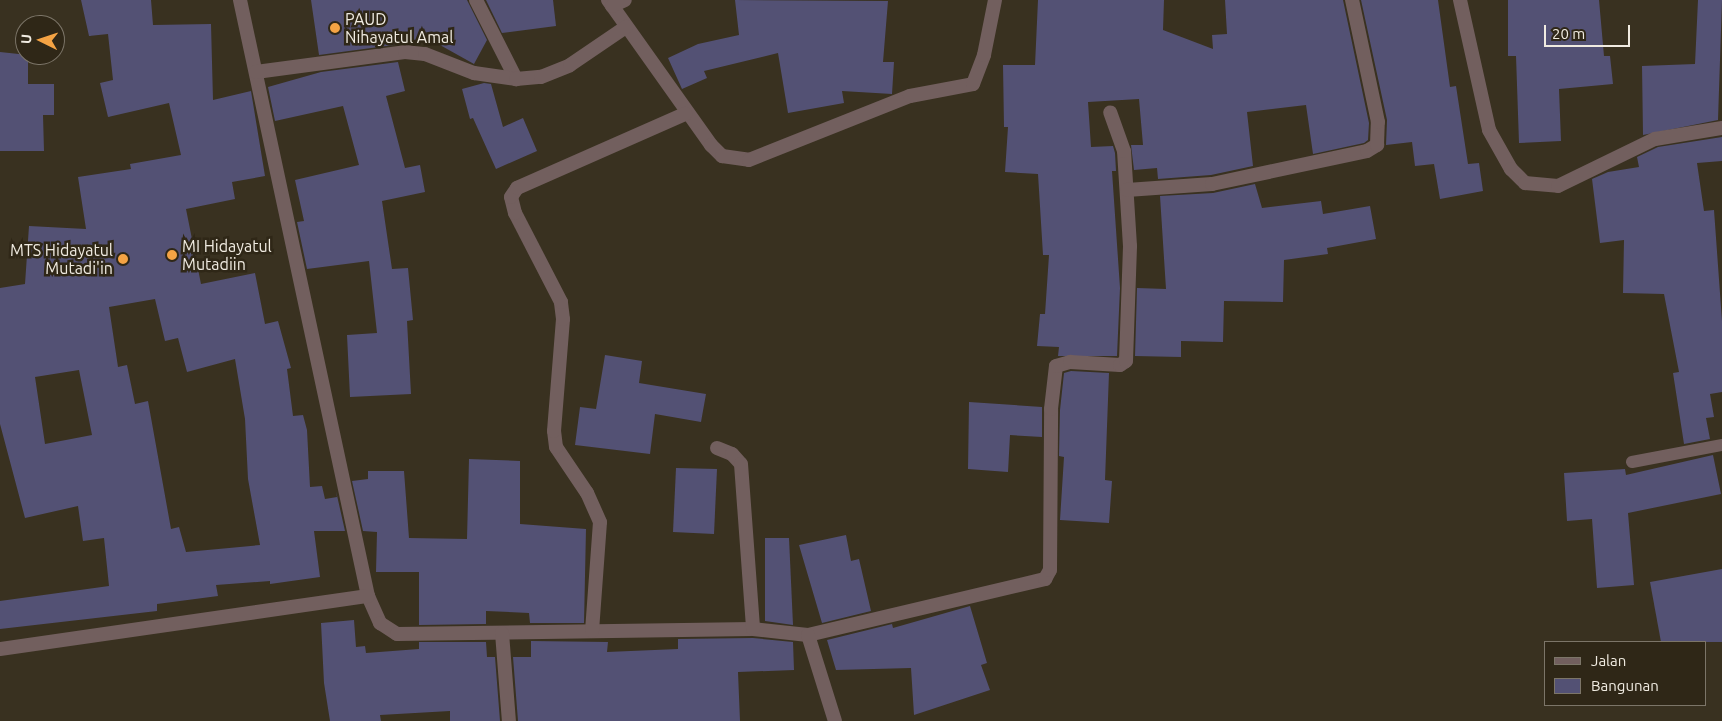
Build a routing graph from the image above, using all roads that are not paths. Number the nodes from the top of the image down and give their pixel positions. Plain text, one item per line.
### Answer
1 (240, 0) edge
2 (476, 0) edge
3 (995, 0) edge
4 (1352, 0) edge
5 (1460, 0) edge
6 (615, 2) edge
7 (626, 27) junction
8 (256, 72) junction
9 (516, 79) junction
10 (1110, 112) dead end
11 (685, 114) junction
12 (1722, 128) edge
13 (1126, 190) junction
14 (1722, 445) edge
15 (717, 448) dead end
16 (1632, 462) dead end
17 (368, 596) junction
18 (753, 629) junction
19 (592, 631) junction
20 (502, 633) junction
21 (808, 635) junction
22 (0, 649) edge
23 (509, 721) edge
24 (835, 721) edge

1 - 8 street
2 - 9 street
3 - 11 street
4 - 13 street
5 - 12 street
6 - 7 street
7 - 9 street
7 - 11 street
8 - 9 street
8 - 17 street
10 - 13 street
11 - 19 street
13 - 21 street
14 - 16 lane
15 - 18 street
17 - 20 street
17 - 22 street
18 - 19 street
18 - 21 street
19 - 20 street
20 - 23 street
21 - 24 street

